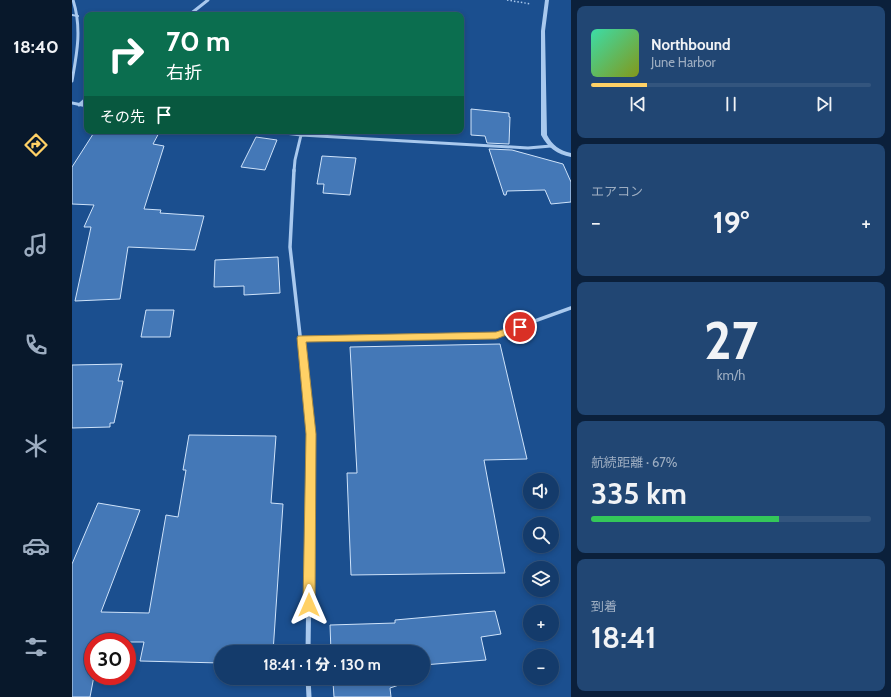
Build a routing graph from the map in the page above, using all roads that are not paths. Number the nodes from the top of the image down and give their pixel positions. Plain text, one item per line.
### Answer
1 (73, 0) edge
2 (208, 0) edge
3 (548, 0) edge
4 (193, 12) edge
5 (72, 15) edge
6 (78, 16) junction
7 (72, 81) edge
8 (84, 100) edge
9 (72, 103) edge
10 (79, 104) junction
11 (84, 105) edge
12 (293, 134) edge
13 (301, 135) junction
14 (551, 146) junction
15 (571, 156) edge
16 (571, 308) edge
17 (301, 338) junction
18 (308, 645) edge
19 (308, 685) edge
20 (309, 697) edge

1 - 6 street
2 - 4 street
3 - 14 street
5 - 6 lane
6 - 7 street
8 - 10 street
9 - 10 street
10 - 11 street
12 - 13 street
13 - 14 street
13 - 17 street
14 - 15 street
16 - 17 street
17 - 18 street
19 - 20 street

